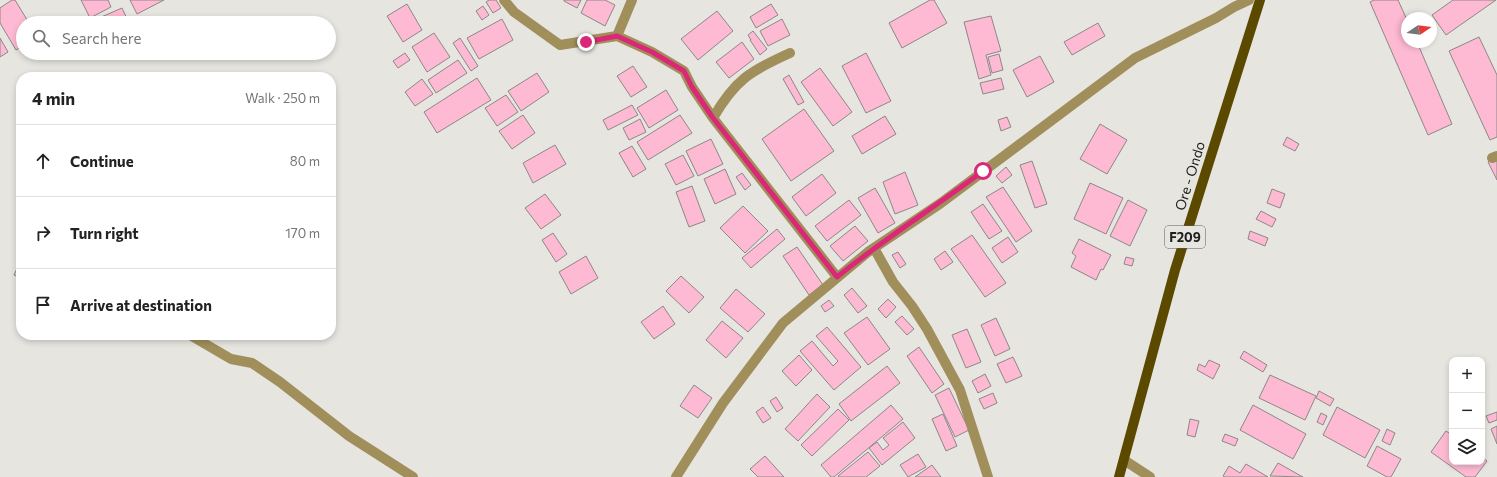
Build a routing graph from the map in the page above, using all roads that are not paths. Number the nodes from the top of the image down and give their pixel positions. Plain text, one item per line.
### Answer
1 (504, 0) edge
2 (632, 0) edge
3 (1249, 0) edge
4 (1260, 0) edge
5 (617, 36) junction
6 (790, 53) dead end
7 (713, 118) junction
8 (874, 248) junction
9 (837, 277) junction
10 (199, 340) edge
11 (1124, 460) junction
12 (413, 477) edge
13 (676, 477) edge
14 (988, 477) edge
15 (1119, 477) edge
16 (1150, 477) edge

1 - 5 street
2 - 5 street
3 - 8 street
4 - 11 main road, Ore - Ondo / F209
5 - 7 street
6 - 7 street
7 - 9 street
8 - 9 street
8 - 14 street
9 - 13 street
10 - 12 street
11 - 15 main road, Ore - Ondo / F209
11 - 16 street

